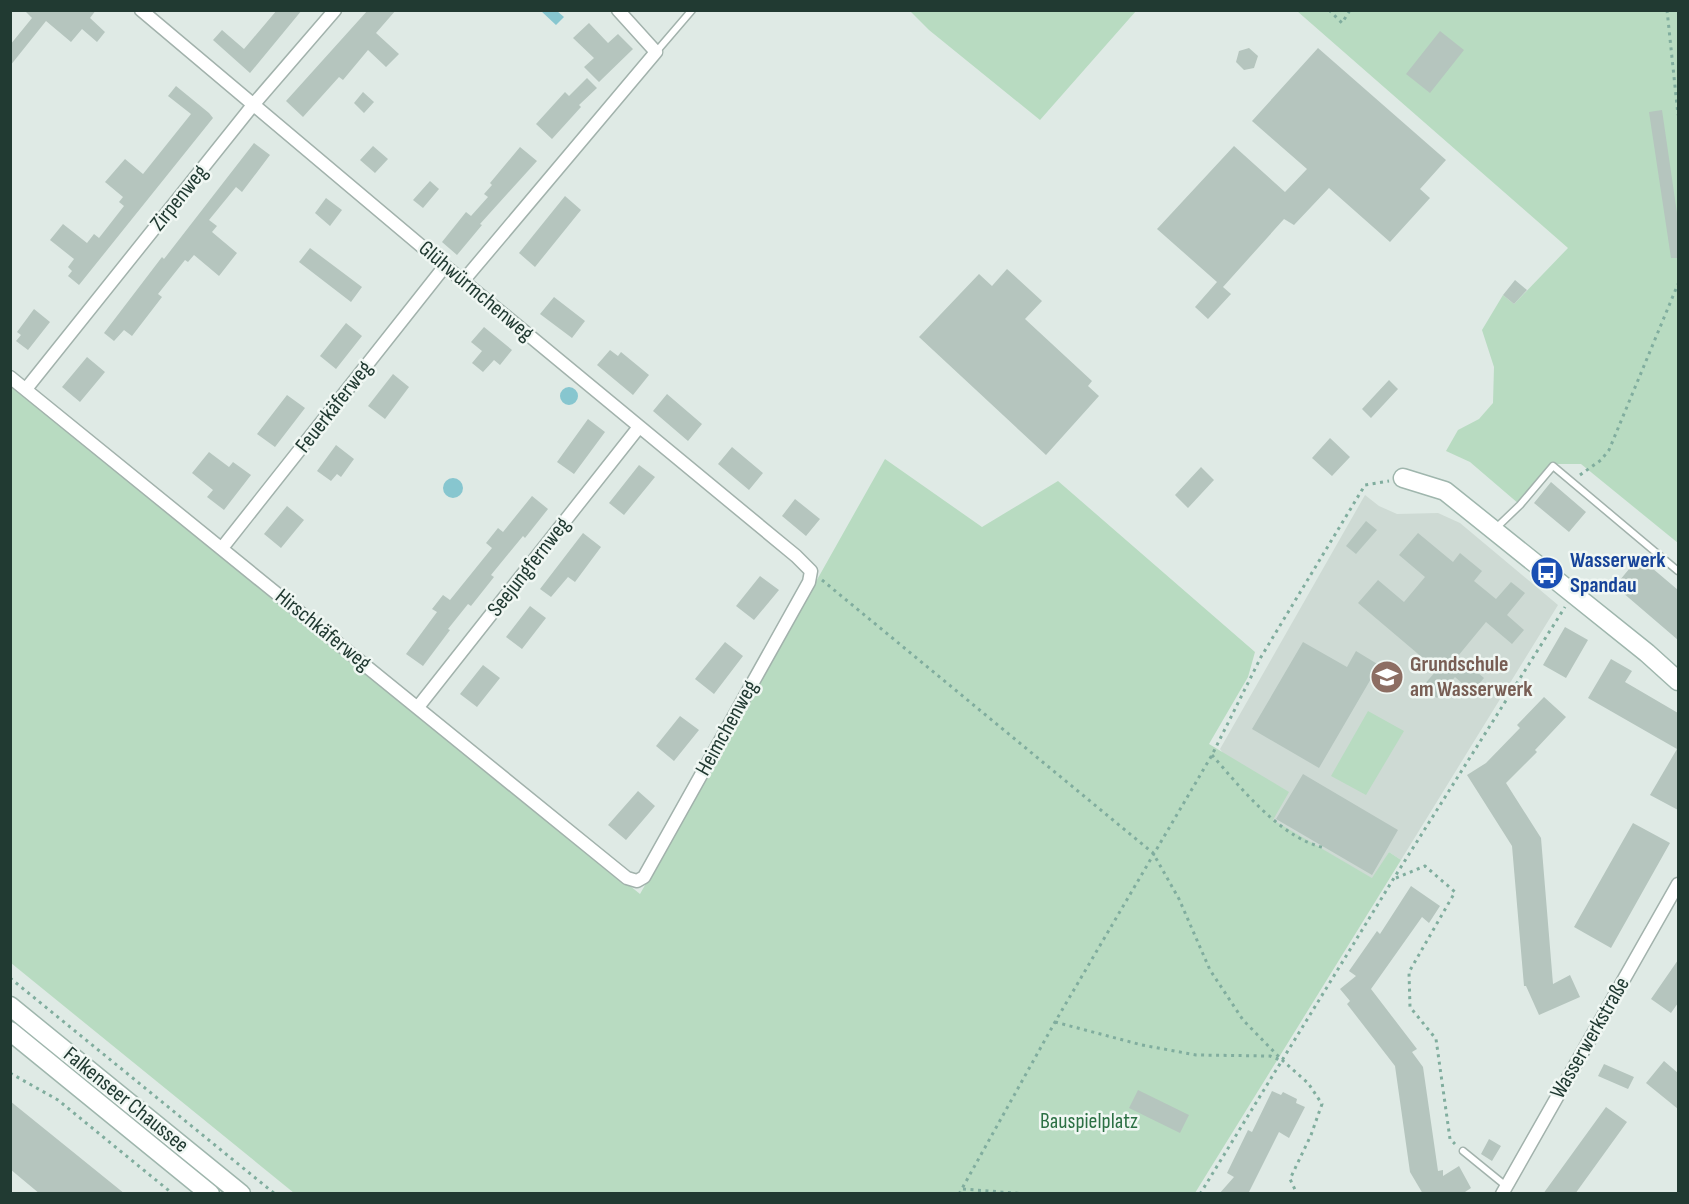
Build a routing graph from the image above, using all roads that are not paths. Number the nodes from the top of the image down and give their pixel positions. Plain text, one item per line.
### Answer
1 (141, 10) edge
2 (335, 10) edge
3 (618, 10) edge
4 (692, 10) edge
5 (656, 52) junction
6 (253, 105) junction
7 (445, 266) junction
8 (464, 280) junction
9 (10, 376) edge
10 (26, 389) junction
11 (639, 427) junction
12 (1403, 478) road end
13 (1494, 530) junction
14 (222, 548) junction
15 (812, 571) joint
16 (1678, 571) edge
17 (1678, 681) edge
18 (418, 707) junction
19 (637, 881) joint
20 (1678, 884) edge
21 (10, 1006) edge
22 (10, 1031) edge
23 (1463, 1151) road end
24 (1504, 1190) edge
25 (210, 1194) edge
26 (241, 1194) edge

1 - 6 street, Glühwürmchenweg
2 - 6 street, Zirpenweg
3 - 5 street
4 - 5 lane
5 - 8 street
6 - 7 street, Glühwürmchenweg
6 - 10 street, Zirpenweg
7 - 8 street, Glühwürmchenweg
7 - 14 street, Feuerkäferweg
8 - 11 street, Glühwürmchenweg
9 - 10 street, Hirschkäferweg
10 - 14 street, Hirschkäferweg
11 - 15 street, Glühwürmchenweg
11 - 18 street, Seejungfernweg
12 - 13 main road
13 - 16 lane
13 - 17 main road
14 - 18 street, Hirschkäferweg
15 - 19 street, Heimchenweg
18 - 19 street, Hirschkäferweg
20 - 24 street, Wasserwerkstraße
21 - 26 main road, Falkenseer Chaussee
22 - 25 main road, Falkenseer Chaussee
23 - 24 lane

